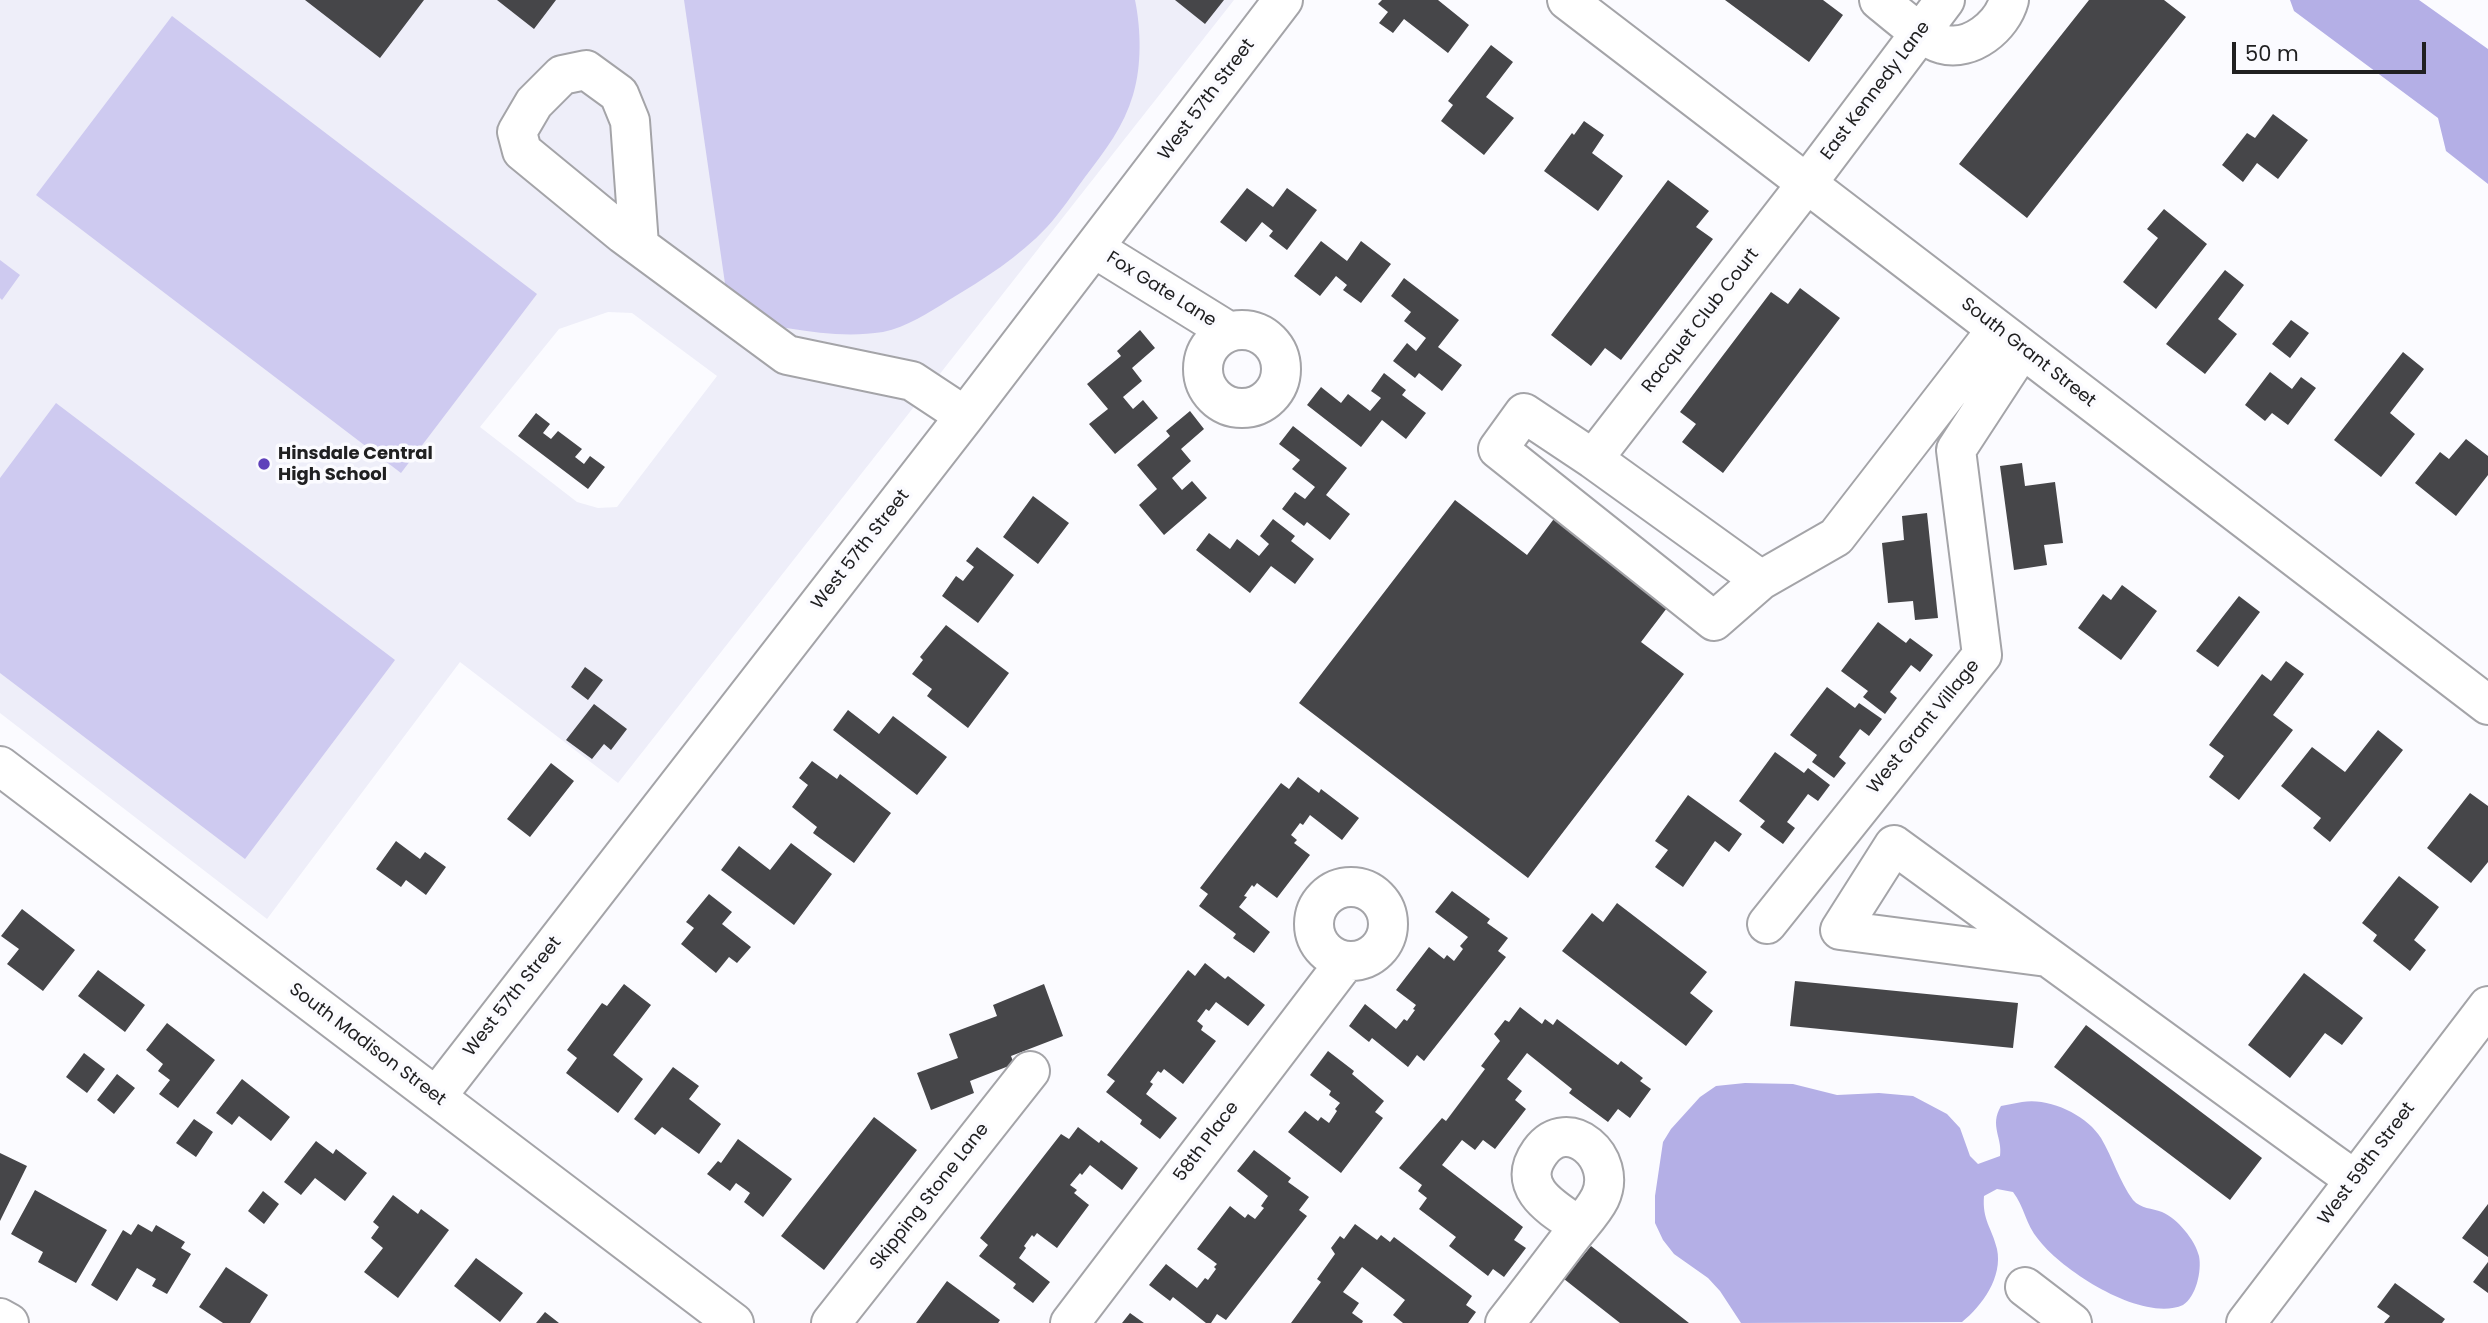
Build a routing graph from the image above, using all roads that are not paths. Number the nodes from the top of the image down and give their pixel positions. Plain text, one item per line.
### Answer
1 (1283, 0) edge
2 (1567, 0) edge
3 (1879, 0) edge
4 (1945, 0) edge
5 (2009, 0) edge
6 (1920, 32) junction
7 (1808, 182) junction
8 (639, 245) dead end
9 (1094, 248) junction
10 (1228, 331) dead end
11 (2009, 339) junction
12 (965, 416) junction
13 (1594, 459) junction
14 (1761, 580) junction
15 (2488, 705) edge
16 (0, 766) edge
17 (1767, 924) dead end
18 (2047, 957) junction
19 (1345, 962) dead end
20 (2488, 1006) edge
21 (1030, 1071) dead end
22 (436, 1097) junction
23 (2355, 1180) junction
24 (1579, 1226) dead end
25 (2025, 1287) dead end
26 (0, 1318) edge
27 (1519, 1318) edge
28 (9, 1323) edge
29 (734, 1323) edge
30 (831, 1323) edge
31 (1070, 1323) edge
32 (2072, 1323) edge
33 (2246, 1323) edge

1 - 9 street, West 57th Street
2 - 7 street, South Grant Street
3 - 6 street
4 - 6 street, East Kennedy Lane
5 - 6 street
6 - 7 street, East Kennedy Lane
7 - 11 street, South Grant Street
7 - 13 street, Racquet Club Court
8 - 12 street
9 - 10 street, Fox Gate Lane
9 - 12 street, West 57th Street
11 - 14 street
11 - 15 street, South Grant Street
11 - 17 street, West Grant Village
12 - 22 street, West 57th Street
13 - 14 street
13 - 14 street
16 - 22 street, South Madison Street
18 - 18 street
18 - 23 street
19 - 31 street, 58th Place
20 - 23 street, West 59th Street
21 - 30 street, Skipping Stone Lane
22 - 29 street, South Madison Street
23 - 33 street, West 59th Street
24 - 27 street
25 - 32 street
26 - 28 street

